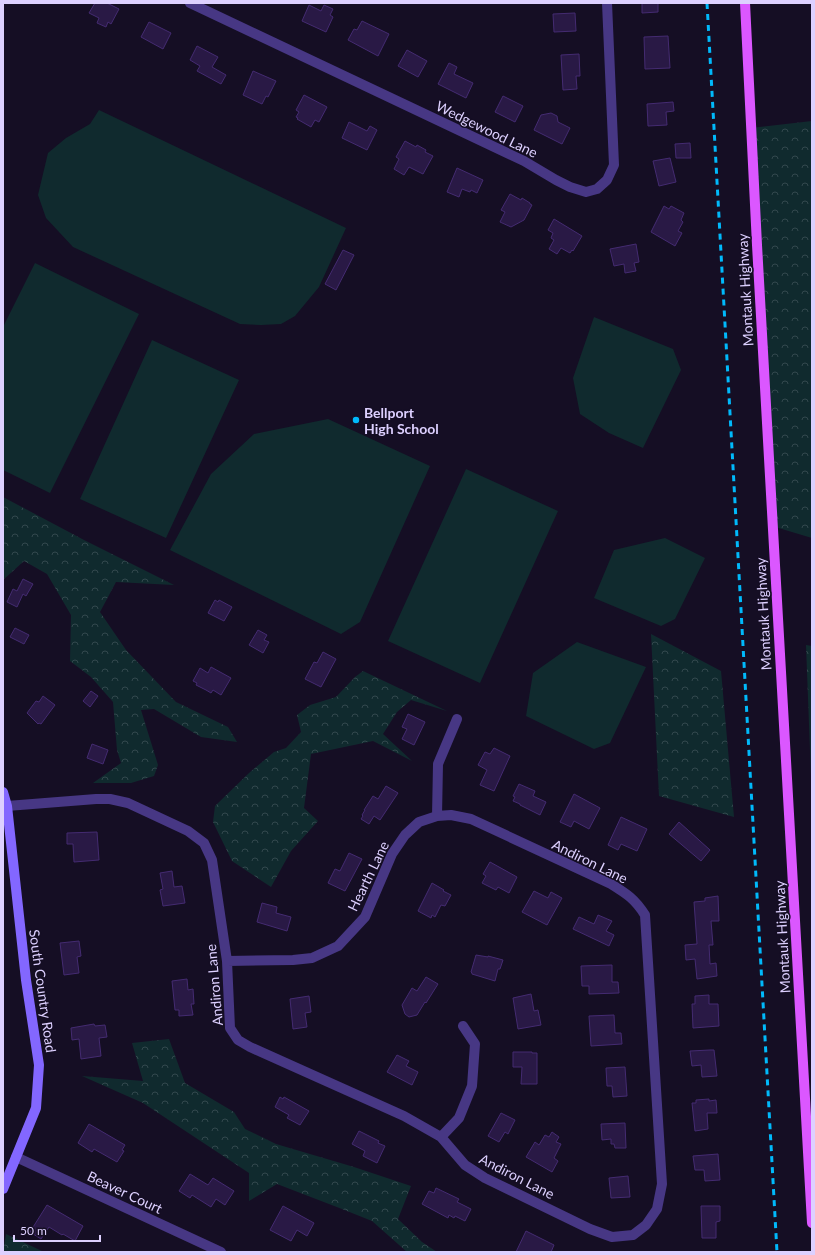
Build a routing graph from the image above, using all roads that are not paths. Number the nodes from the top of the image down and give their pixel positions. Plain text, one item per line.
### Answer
1 (190, 3) edge
2 (607, 3) edge
3 (745, 3) edge
4 (457, 719) dead end
5 (3, 792) edge
6 (7, 806) junction
7 (437, 816) junction
8 (227, 961) junction
9 (464, 1026) dead end
10 (441, 1137) junction
11 (810, 1148) edge
12 (16, 1157) junction
13 (3, 1189) edge
14 (812, 1223) edge
15 (221, 1252) edge

1 - 2 street, Wedgewood Lane
3 - 11 main road, Montauk Highway
4 - 7 street
5 - 6 main road, South Country Road
6 - 8 street, Andiron Lane
6 - 12 main road, South Country Road
7 - 8 street, Hearth Lane
7 - 10 street, Andiron Lane
8 - 10 street, Andiron Lane
9 - 10 street
11 - 14 main road, Montauk Highway
12 - 13 main road, South Country Road
12 - 15 street, Beaver Court

